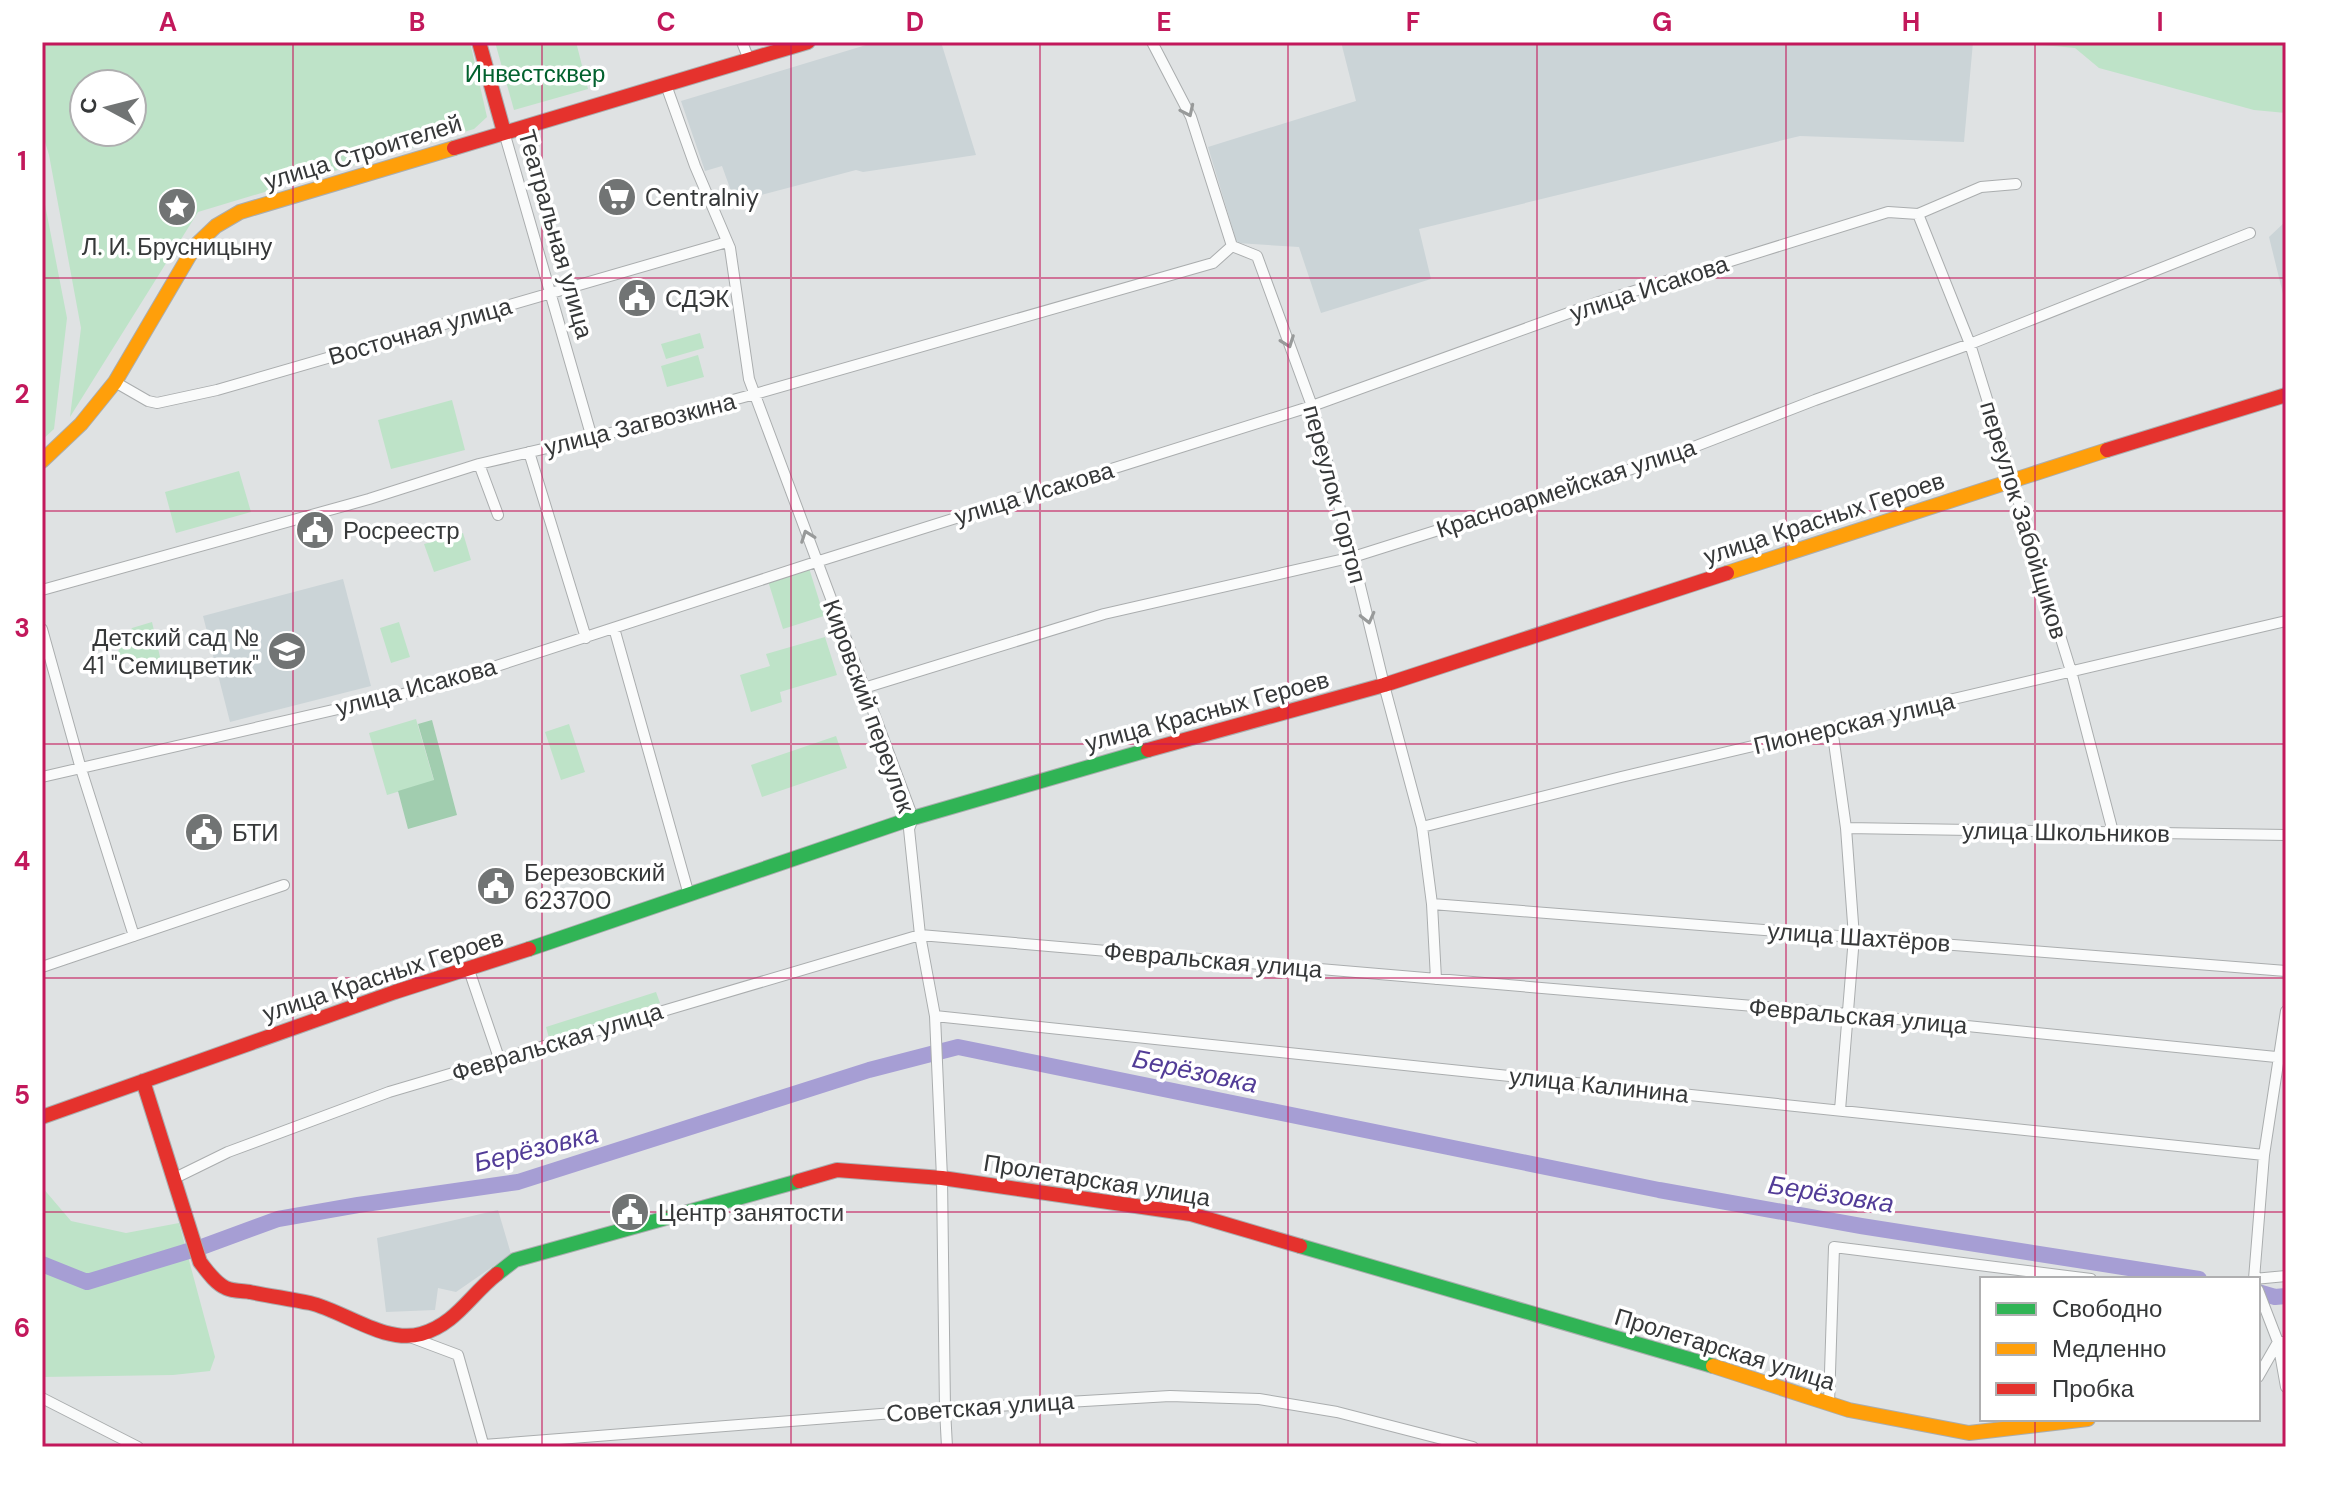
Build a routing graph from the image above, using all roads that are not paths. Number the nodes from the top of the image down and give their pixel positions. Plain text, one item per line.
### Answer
1 (479, 42) edge
2 (742, 42) edge
3 (808, 42) edge
4 (1152, 42) edge
5 (749, 60) junction
6 (666, 85) junction
7 (504, 132) junction
8 (2016, 184) dead end
9 (1918, 214) junction
10 (2250, 233) dead end
11 (727, 242) junction
12 (1232, 246) junction
13 (549, 293) junction
14 (1970, 344) junction
15 (115, 382) junction
16 (755, 394) junction
17 (2286, 395) edge
18 (1312, 406) junction
19 (592, 438) junction
20 (529, 452) junction
21 (42, 461) edge
22 (479, 464) junction
23 (2011, 480) junction
24 (498, 515) dead end
25 (1353, 557) junction
26 (816, 562) junction
27 (42, 590) edge
28 (2286, 621) edge
29 (614, 628) junction
30 (42, 629) edge
31 (586, 638) junction
32 (2071, 671) junction
33 (1384, 685) junction
34 (864, 688) junction
35 (1832, 728) junction
36 (81, 769) junction
37 (42, 777) edge
38 (913, 818) junction
39 (1422, 827) junction
40 (1846, 828) junction
41 (2113, 832) junction
42 (2286, 835) edge
43 (284, 885) dead end
44 (689, 895) junction
45 (1432, 904) junction
46 (920, 935) junction
47 (134, 936) junction
48 (1854, 937) junction
49 (42, 967) edge
50 (469, 970) junction
51 (2286, 971) edge
52 (1436, 979) junction
53 (2286, 1011) edge
54 (1848, 1014) junction
55 (935, 1016) junction
56 (499, 1058) junction
57 (2282, 1058) edge
58 (143, 1081) junction
59 (1840, 1110) junction
60 (42, 1117) edge
61 (2264, 1155) junction
62 (942, 1178) junction
63 (177, 1185) junction
64 (2286, 1276) edge
65 (2075, 1277) edge
66 (2254, 1277) edge
67 (2260, 1278) edge
68 (2260, 1294) edge
69 (404, 1335) junction
70 (2282, 1342) edge
71 (2260, 1374) edge
72 (2286, 1387) edge
73 (42, 1398) edge
74 (1829, 1404) junction
75 (945, 1409) junction
76 (2071, 1421) edge
77 (484, 1446) edge
78 (138, 1447) edge
79 (947, 1447) edge
80 (1473, 1447) edge

1 - 7 main road, Театральная улица
2 - 5 street
3 - 5 main road, улица Строителей
4 -> 12 street
5 - 6 main road, улица Строителей
6 - 7 main road, улица Строителей
6 - 11 street, Кировский переулок
7 - 13 street, Театральная улица
7 - 15 main road, улица Строителей
8 - 9 street, улица Исакова
9 - 14 street, переулок Забойщиков
9 - 18 street, улица Исакова
10 - 14 street, Красноармейская улица
11 - 13 street, Восточная улица
11 - 16 street, Кировский переулок
12 - 16 street, улица Загвозкина
12 -> 18 street, переулок Гортоп
13 - 15 street, Восточная улица
13 - 19 street, Театральная улица
14 - 23 street, переулок Забойщиков
14 - 25 street, Красноармейская улица
15 - 21 main road, улица Строителей
16 - 19 street, улица Загвозкина
26 -> 16 street, Кировский переулок
17 - 23 main road, улица Красных Героев
18 - 25 street, переулок Гортоп
18 - 26 street, улица Исакова
19 - 20 street, улица Загвозкина
20 - 22 street, улица Загвозкина
20 - 31 street
22 - 24 street
22 - 27 street, улица Загвозкина
23 - 32 street, переулок Забойщиков
23 - 33 main road, улица Красных Героев
25 -> 33 street, переулок Гортоп
25 - 34 street, Красноармейская улица
26 - 29 street, улица Исакова
26 - 34 street, Кировский переулок
28 - 32 street, Пионерская улица
29 - 31 street, улица Исакова
29 - 44 street
30 - 36 street
31 - 36 street, улица Исакова
32 - 35 street, Пионерская улица
32 - 41 street, переулок Забойщиков
33 - 38 main road, улица Красных Героев
33 - 39 street, переулок Гортоп
34 - 38 street, Кировский переулок
35 - 39 street, Пионерская улица
35 - 40 street
36 - 37 street, улица Исакова
36 - 47 street
38 - 44 main road, улица Красных Героев
38 - 46 street, Кировский переулок
39 - 45 street, переулок Гортоп
40 - 41 street, улица Школьников
40 - 48 street
41 - 42 street, улица Школьников
43 - 47 street
44 - 50 main road, улица Красных Героев
45 - 48 street, улица Шахтёров
45 - 52 street, переулок Гортоп
46 - 52 street, Февральская улица
46 - 55 street, Кировский переулок
46 - 56 street, Февральская улица
47 - 49 street
48 - 51 street, улица Шахтёров
48 - 54 street
50 - 56 street
50 - 58 main road, улица Красных Героев
52 - 54 street, Февральская улица
53 - 57 street
54 - 57 street, Февральская улица
54 - 59 street
55 - 59 street, улица Калинина
55 - 62 street, Кировский переулок
56 - 63 street, Февральская улица
57 - 61 street
58 - 60 main road, улица Красных Героев
58 - 63 main road
59 - 61 street, улица Калинина
61 - 66 street
62 - 69 main road, Пролетарская улица
62 - 74 main road, Пролетарская улица
62 - 75 street, Кировский переулок
63 - 69 main road
64 - 67 street
65 - 74 street
68 - 70 street
69 - 77 street
70 - 71 street
70 - 72 street
73 - 78 street
74 - 76 main road, Пролетарская улица
75 - 77 street, Советская улица
75 - 79 street, Кировский переулок
75 - 80 street, Советская улица

